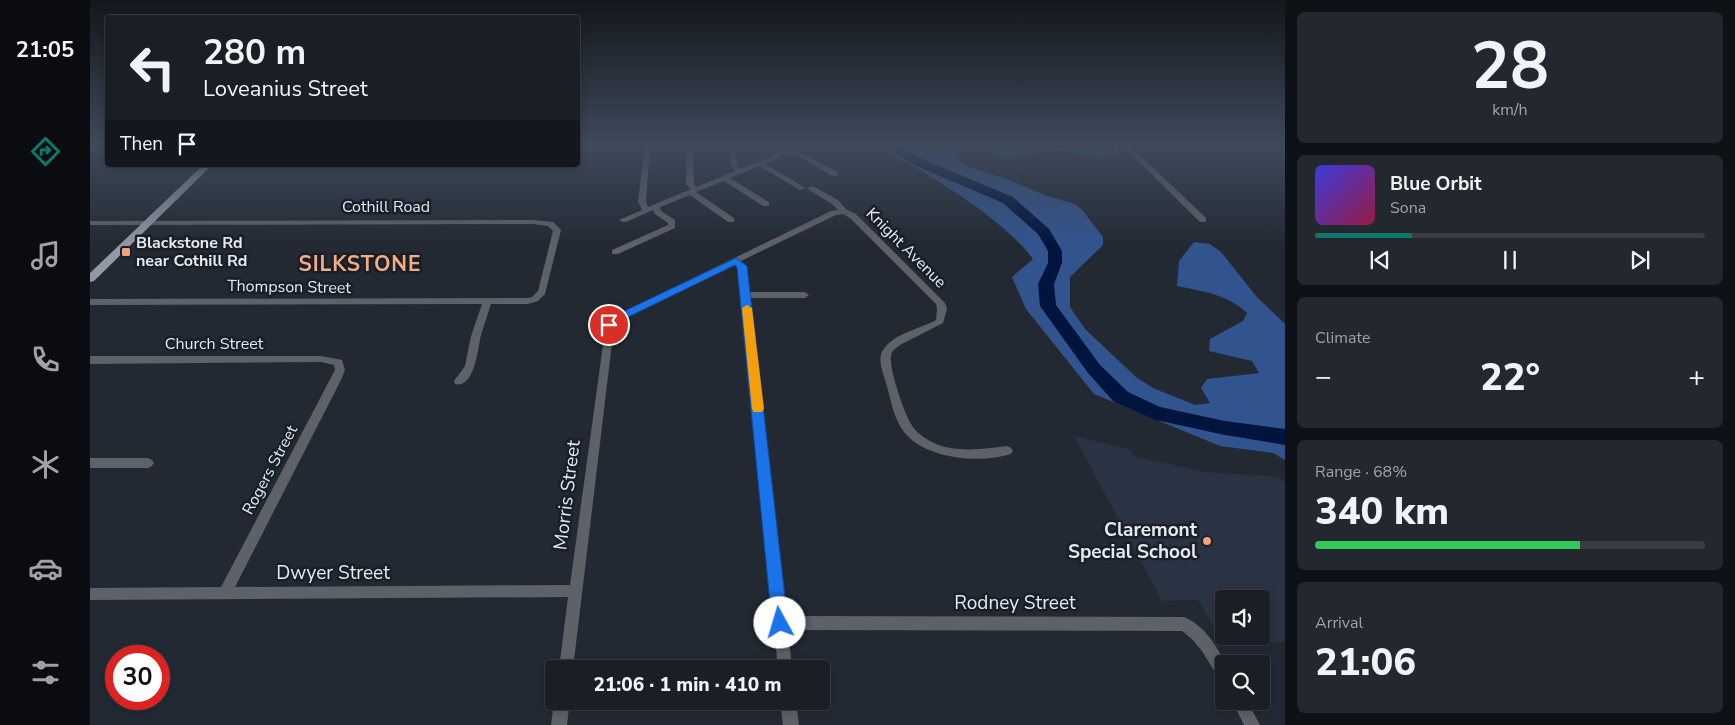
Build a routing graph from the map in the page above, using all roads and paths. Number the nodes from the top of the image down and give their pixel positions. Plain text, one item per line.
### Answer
1 (195, 178) edge
2 (645, 178) edge
3 (690, 178) edge
4 (725, 178) joint
5 (787, 178) edge
6 (1159, 178) edge
7 (693, 191) junction
8 (766, 204) dead end
9 (656, 207) junction
10 (646, 211) junction
11 (844, 212) junction
12 (623, 220) dead end
13 (731, 220) dead end
14 (1203, 220) dead end
15 (149, 222) junction
16 (90, 223) edge
17 (615, 252) dead end
18 (736, 261) junction
19 (90, 279) edge
20 (746, 295) junction
21 (805, 295) dead end
22 (90, 302) edge
23 (487, 302) junction
24 (90, 360) edge
25 (338, 362) joint
26 (459, 382) dead end
27 (1007, 451) dead end
28 (90, 463) edge
29 (148, 463) dead end
30 (576, 591) junction
31 (225, 592) junction
32 (90, 594) edge
33 (780, 623) junction
34 (1215, 658) edge
35 (567, 660) edge
36 (784, 660) edge
37 (561, 710) edge
38 (789, 710) edge
39 (1244, 710) edge
40 (559, 725) edge
41 (791, 725) edge
42 (1252, 725) edge

1 - 15 main road
2 - 10 street
3 - 7 street
4 - 7 street
4 - 8 street
5 - 11 street, Knight Avenue
6 - 14 street
7 - 9 street
7 - 13 street
9 - 10 street
9 - 17 street
10 - 12 street
11 - 18 street
11 - 27 street, Knight Avenue
15 - 16 street, Cothill Road
15 - 19 main road
15 - 23 street, Cothill Road
18 - 20 street
18 - 30 street, Morris Street
20 - 21 street
20 - 33 street
22 - 23 street, Thompson Street
23 - 26 street
24 - 25 street, Church Street
25 - 31 street, Rogers Street
28 - 29 street
30 - 31 street, Dwyer Street
30 - 35 street, Morris Street
31 - 32 street, Dwyer Street
33 - 34 street, Rodney Street
33 - 36 street
37 - 40 street
38 - 41 street
39 - 42 street

